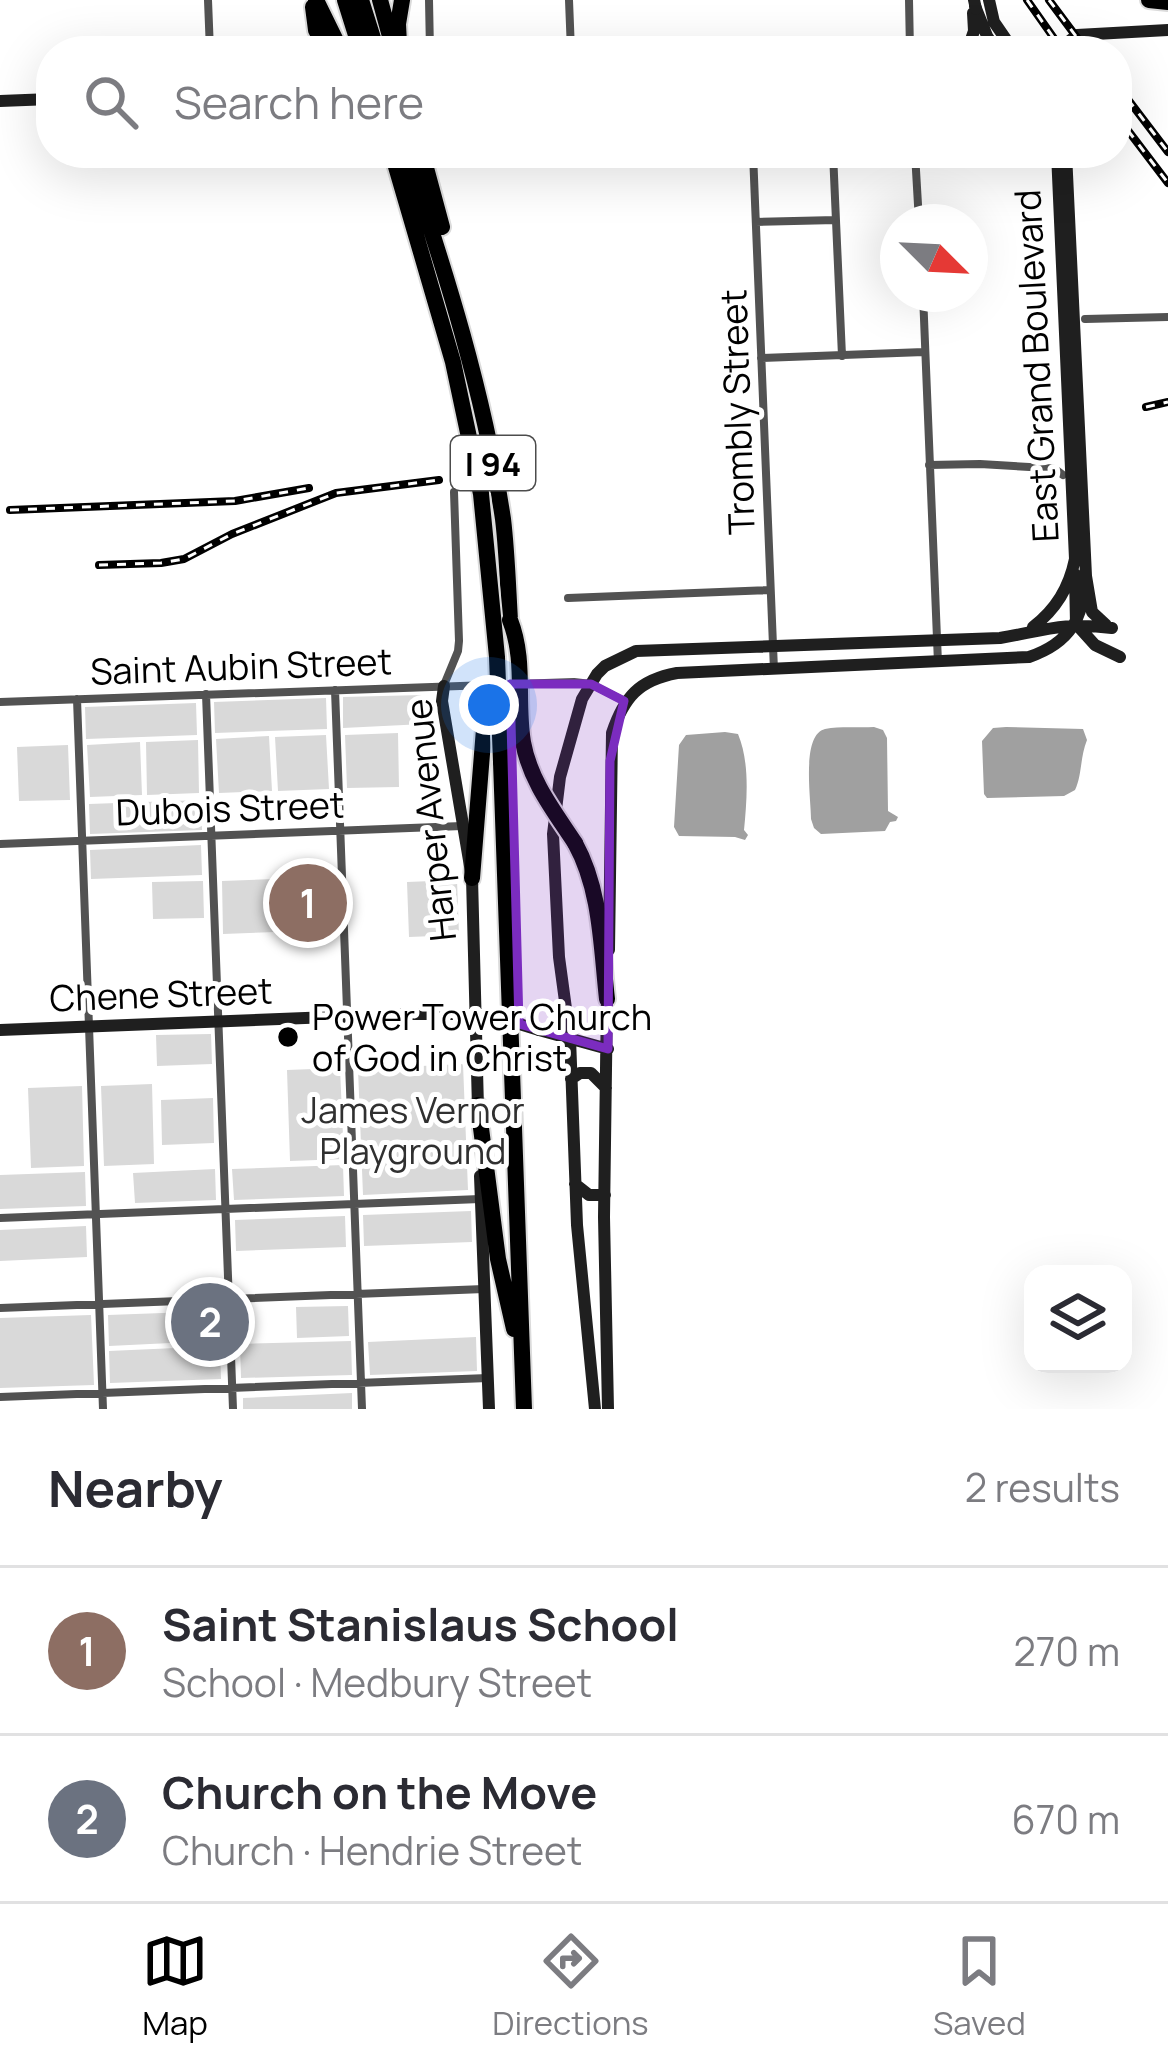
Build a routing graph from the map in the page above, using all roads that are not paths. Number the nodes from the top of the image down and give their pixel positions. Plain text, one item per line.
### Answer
1 (208, 0) edge
2 (311, 0) edge
3 (325, 0) edge
4 (344, 0) edge
5 (361, 0) edge
6 (380, 0) edge
7 (402, 0) edge
8 (429, 0) edge
9 (569, 0) edge
10 (909, 0) edge
11 (1149, 0) edge
12 (1168, 2) edge
13 (981, 5) edge
14 (316, 30) junction
15 (1168, 30) edge
16 (209, 36) edge
17 (315, 36) edge
18 (319, 36) edge
19 (333, 36) edge
20 (337, 36) edge
21 (356, 36) edge
22 (372, 36) edge
23 (393, 36) edge
24 (396, 36) edge
25 (430, 36) edge
26 (570, 36) edge
27 (910, 36) edge
28 (972, 36) edge
29 (987, 36) edge
30 (1003, 36) edge
31 (1076, 36) edge
32 (36, 100) edge
33 (0, 101) edge
34 (385, 168) edge
35 (397, 168) edge
36 (410, 168) edge
37 (426, 168) edge
38 (754, 168) edge
39 (834, 168) edge
40 (916, 168) edge
41 (1059, 168) edge
42 (1065, 168) edge
43 (918, 204) edge
44 (1063, 209) junction
45 (836, 220) junction
46 (756, 222) junction
47 (438, 287) junction
48 (923, 312) edge
49 (1168, 316) edge
50 (1085, 320) dead end
51 (923, 352) junction
52 (842, 356) junction
53 (761, 358) junction
54 (929, 465) junction
55 (1063, 475) dead end
56 (454, 492) dead end
57 (481, 494) junction
58 (1077, 514) junction
59 (1075, 560) junction
60 (1086, 576) junction
61 (771, 590) junction
62 (568, 598) dead end
63 (510, 620) junction
64 (1076, 624) junction
65 (1027, 632) junction
66 (937, 641) junction
67 (864, 644) junction
68 (773, 647) junction
69 (716, 649) junction
70 (1120, 657) dead end
71 (938, 663) junction
72 (860, 666) junction
73 (774, 670) junction
74 (716, 672) junction
75 (591, 684) junction
76 (444, 686) junction
77 (335, 690) junction
78 (206, 694) junction
79 (76, 698) junction
80 (624, 701) junction
81 (0, 702) edge
82 (506, 769) junction
83 (462, 826) junction
84 (340, 831) junction
85 (211, 836) junction
86 (82, 841) junction
87 (0, 844) edge
88 (472, 878) junction
89 (607, 999) junction
90 (483, 1014) junction
91 (347, 1017) junction
92 (218, 1022) junction
93 (89, 1027) junction
94 (0, 1030) edge
95 (570, 1038) junction
96 (608, 1049) junction
97 (571, 1078) junction
98 (607, 1089) junction
99 (478, 1106) junction
100 (575, 1184) junction
101 (604, 1195) junction
102 (481, 1199) junction
103 (354, 1205) junction
104 (225, 1210) junction
105 (96, 1214) junction
106 (0, 1218) edge
107 (579, 1242) junction
108 (605, 1244) junction
109 (484, 1289) junction
110 (357, 1294) junction
111 (229, 1299) junction
112 (99, 1304) junction
113 (0, 1308) edge
114 (522, 1352) junction
115 (488, 1378) junction
116 (361, 1384) junction
117 (232, 1388) junction
118 (102, 1393) junction
119 (0, 1397) edge
120 (103, 1409) edge
121 (232, 1409) edge
122 (362, 1409) edge
123 (489, 1409) edge
124 (524, 1409) edge
125 (535, 1409) edge
126 (595, 1409) edge
127 (608, 1409) edge

1 - 16 street
2 - 14 highway
2 - 19 highway
3 - 20 highway
4 - 21 highway
5 - 22 highway
6 - 23 highway
7 - 24 highway
8 - 25 street
9 - 26 street
10 - 27 street
11 - 12 highway
13 - 28 main road
13 - 29 main road
13 - 30 main road
14 - 17 street
14 - 18 highway
15 - 31 main road
32 - 33 main road
34 - 47 highway
35 - 47 highway, I 94
36 - 47 highway, I 94
37 - 47 highway
38 - 46 street, Trombly Street
39 - 45 street
40 - 43 street
41 - 44 main road, East Grand Boulevard
42 - 44 main road, East Grand Boulevard
44 - 58 main road, East Grand Boulevard
45 - 46 street
45 - 52 street
46 - 53 street, Trombly Street
47 - 57 highway, I 94
47 - 63 highway, I 94
48 - 51 street
49 - 50 street
51 - 52 street
51 - 54 street
52 - 53 street
53 - 61 street, Trombly Street
54 - 55 street
54 - 66 street
56 - 76 street, Harper Avenue
57 - 82 highway, I 94, bridge
57 - 88 highway, bridge
58 - 59 main road, East Grand Boulevard
58 - 60 main road, East Grand Boulevard
59 - 64 main road
59 - 65 main road, East Grand Boulevard
60 - 64 main road
60 - 64 main road
61 - 62 street
61 - 68 street, Trombly Street
63 - 82 highway, I 94, bridge
63 - 89 highway, bridge
64 - 65 main road
64 - 70 main road
64 - 71 main road
65 - 66 main road
66 - 67 main road
66 - 71 street
67 - 68 main road
67 - 72 main road
68 - 69 main road
68 - 73 street, Trombly Street
69 - 74 main road
69 - 75 main road
71 - 72 main road
72 - 73 main road
73 - 74 main road
74 - 80 main road
75 - 76 street, Saint Aubin Street
75 - 80 street, Saint Aubin Street
75 - 95 main road
76 - 77 street, Saint Aubin Street
76 - 83 main road, Harper Avenue
77 - 78 street, Saint Aubin Street
77 - 84 street
78 - 79 street, Saint Aubin Street
78 - 85 street
79 - 81 street, Saint Aubin Street
79 - 86 street
80 - 89 main road
82 - 114 highway, I 94
82 - 125 highway, I 94
83 - 84 street, Dubois Street
83 - 88 main road, Harper Avenue
84 - 85 street, Dubois Street
84 - 91 street
85 - 86 street, Dubois Street
85 - 92 street
86 - 87 street, Dubois Street
86 - 93 street
88 - 90 main road, Harper Avenue
89 - 96 main road
90 - 91 main road, Chene Street
90 - 95 main road, Chene Street, bridge
90 - 99 main road, Harper Avenue
91 - 92 main road, Chene Street
91 - 103 street
92 - 93 main road, Chene Street
92 - 104 street
93 - 94 main road, Chene Street
93 - 105 street
95 - 96 main road, Chene Street
95 - 97 main road
96 - 98 main road
97 - 98 main road
97 - 100 main road
98 - 101 main road
99 - 102 main road, Harper Avenue
99 - 114 highway
100 - 101 main road
100 - 107 main road
101 - 108 main road
102 - 103 street
102 - 109 main road, Harper Avenue
103 - 104 street
103 - 110 street
104 - 105 street
104 - 111 street
105 - 106 street
105 - 112 street
107 - 108 main road
107 - 126 main road
108 - 127 main road
109 - 110 street
109 - 115 main road, Harper Avenue
110 - 111 street
110 - 116 street
111 - 112 street
111 - 117 street
112 - 113 street
112 - 118 street
114 - 124 highway, I 94
115 - 116 street
115 - 123 main road, Harper Avenue
116 - 117 street
116 - 122 street
117 - 118 street
117 - 121 street
118 - 119 street
118 - 120 street

